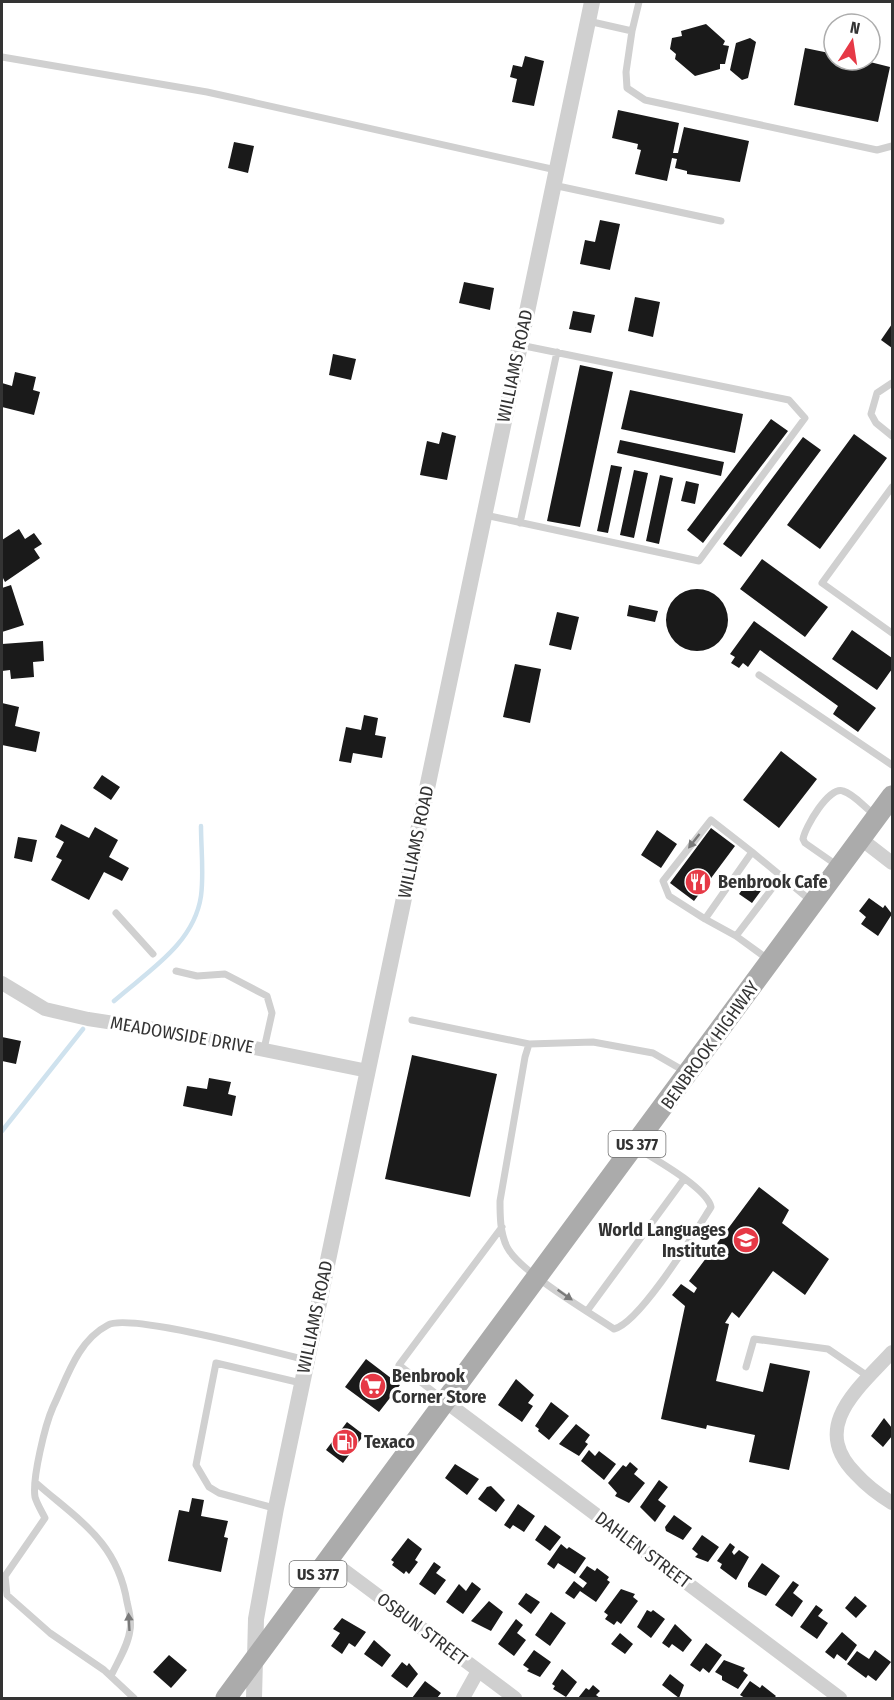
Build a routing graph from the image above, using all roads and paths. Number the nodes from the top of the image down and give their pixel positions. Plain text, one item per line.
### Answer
1 (592, 2) edge
2 (639, 2) edge
3 (588, 21) junction
4 (632, 31) junction
5 (2, 57) edge
6 (892, 146) edge
7 (555, 177) junction
8 (721, 221) dead end
9 (520, 345) junction
10 (557, 352) junction
11 (892, 383) edge
12 (892, 436) edge
13 (892, 487) edge
14 (484, 515) junction
15 (520, 523) junction
16 (892, 633) edge
17 (759, 675) dead end
18 (892, 765) edge
19 (892, 796) edge
20 (877, 817) junction
21 (861, 839) junction
22 (752, 852) junction
23 (892, 863) edge
24 (840, 867) junction
25 (780, 878) junction
26 (814, 903) junction
27 (116, 912) dead end
28 (705, 919) junction
29 (736, 936) junction
30 (153, 954) dead end
31 (771, 961) junction
32 (176, 970) dead end
33 (2, 983) edge
34 (412, 1020) dead end
35 (529, 1044) junction
36 (264, 1049) junction
37 (368, 1071) junction
38 (689, 1073) junction
39 (635, 1147) junction
40 (684, 1179) junction
41 (502, 1227) junction
42 (541, 1278) junction
43 (587, 1311) junction
44 (892, 1352) edge
45 (306, 1360) junction
46 (746, 1367) dead end
47 (869, 1377) junction
48 (301, 1383) junction
49 (446, 1402) junction
50 (35, 1482) junction
51 (892, 1503) edge
52 (276, 1508) junction
53 (329, 1559) junction
54 (256, 1657) junction
55 (478, 1671) junction
56 (111, 1676) junction
57 (254, 1691) edge
58 (134, 1698) edge
59 (226, 1698) edge
60 (463, 1698) edge
61 (515, 1698) edge
62 (840, 1698) edge

1 - 3 street, WILLIAMS ROAD
2 - 4 lane
3 - 4 lane
3 - 7 street, WILLIAMS ROAD
4 - 6 lane
5 - 7 lane
7 - 8 lane
7 - 9 street, WILLIAMS ROAD
9 - 10 lane
9 - 14 street, WILLIAMS ROAD
10 - 15 lane
10 - 15 lane
11 - 12 lane
13 - 16 lane
14 - 15 lane
14 - 37 street, WILLIAMS ROAD
17 - 18 lane
19 - 20 main road, BENBROOK HIGHWAY / US 377
20 - 21 main road, BENBROOK HIGHWAY / US 377
20 - 24 lane
21 - 23 street
21 - 24 main road, BENBROOK HIGHWAY / US 377
22 - 25 lane
22 - 28 lane
22 -> 28 lane
24 - 26 main road, BENBROOK HIGHWAY / US 377
25 - 26 lane
25 - 29 lane
26 - 31 main road, BENBROOK HIGHWAY / US 377
27 - 30 lane
28 - 29 lane
29 - 31 lane
31 - 38 main road, BENBROOK HIGHWAY / US 377
32 - 36 lane
33 - 36 street, MEADOWSIDE DRIVE
34 - 35 lane
35 - 38 lane
35 - 41 lane
36 - 37 street, MEADOWSIDE DRIVE
37 - 45 street, WILLIAMS ROAD
38 - 39 main road, BENBROOK HIGHWAY / US 377
39 - 40 lane
39 - 42 main road, BENBROOK HIGHWAY / US 377
40 - 43 lane
40 - 43 lane
41 - 42 lane
41 - 49 lane
42 -> 43 lane
42 - 49 main road, BENBROOK HIGHWAY / US 377
44 - 47 street
45 - 48 street, WILLIAMS ROAD
45 - 50 lane
46 - 47 lane
47 - 51 street
48 - 52 street, WILLIAMS ROAD
48 - 52 lane
49 - 53 main road, BENBROOK HIGHWAY / US 377
49 - 62 street, DAHLEN STREET
56 -> 50 lane
50 - 56 lane
52 - 54 street, WILLIAMS ROAD
53 - 54 main road, BENBROOK HIGHWAY / US 377
53 - 55 street, OSBUN STREET
54 - 57 street, WILLIAMS ROAD
54 - 59 main road, BENBROOK HIGHWAY / US 377
55 - 60 street
55 - 61 street, OSBUN STREET
56 - 58 lane

